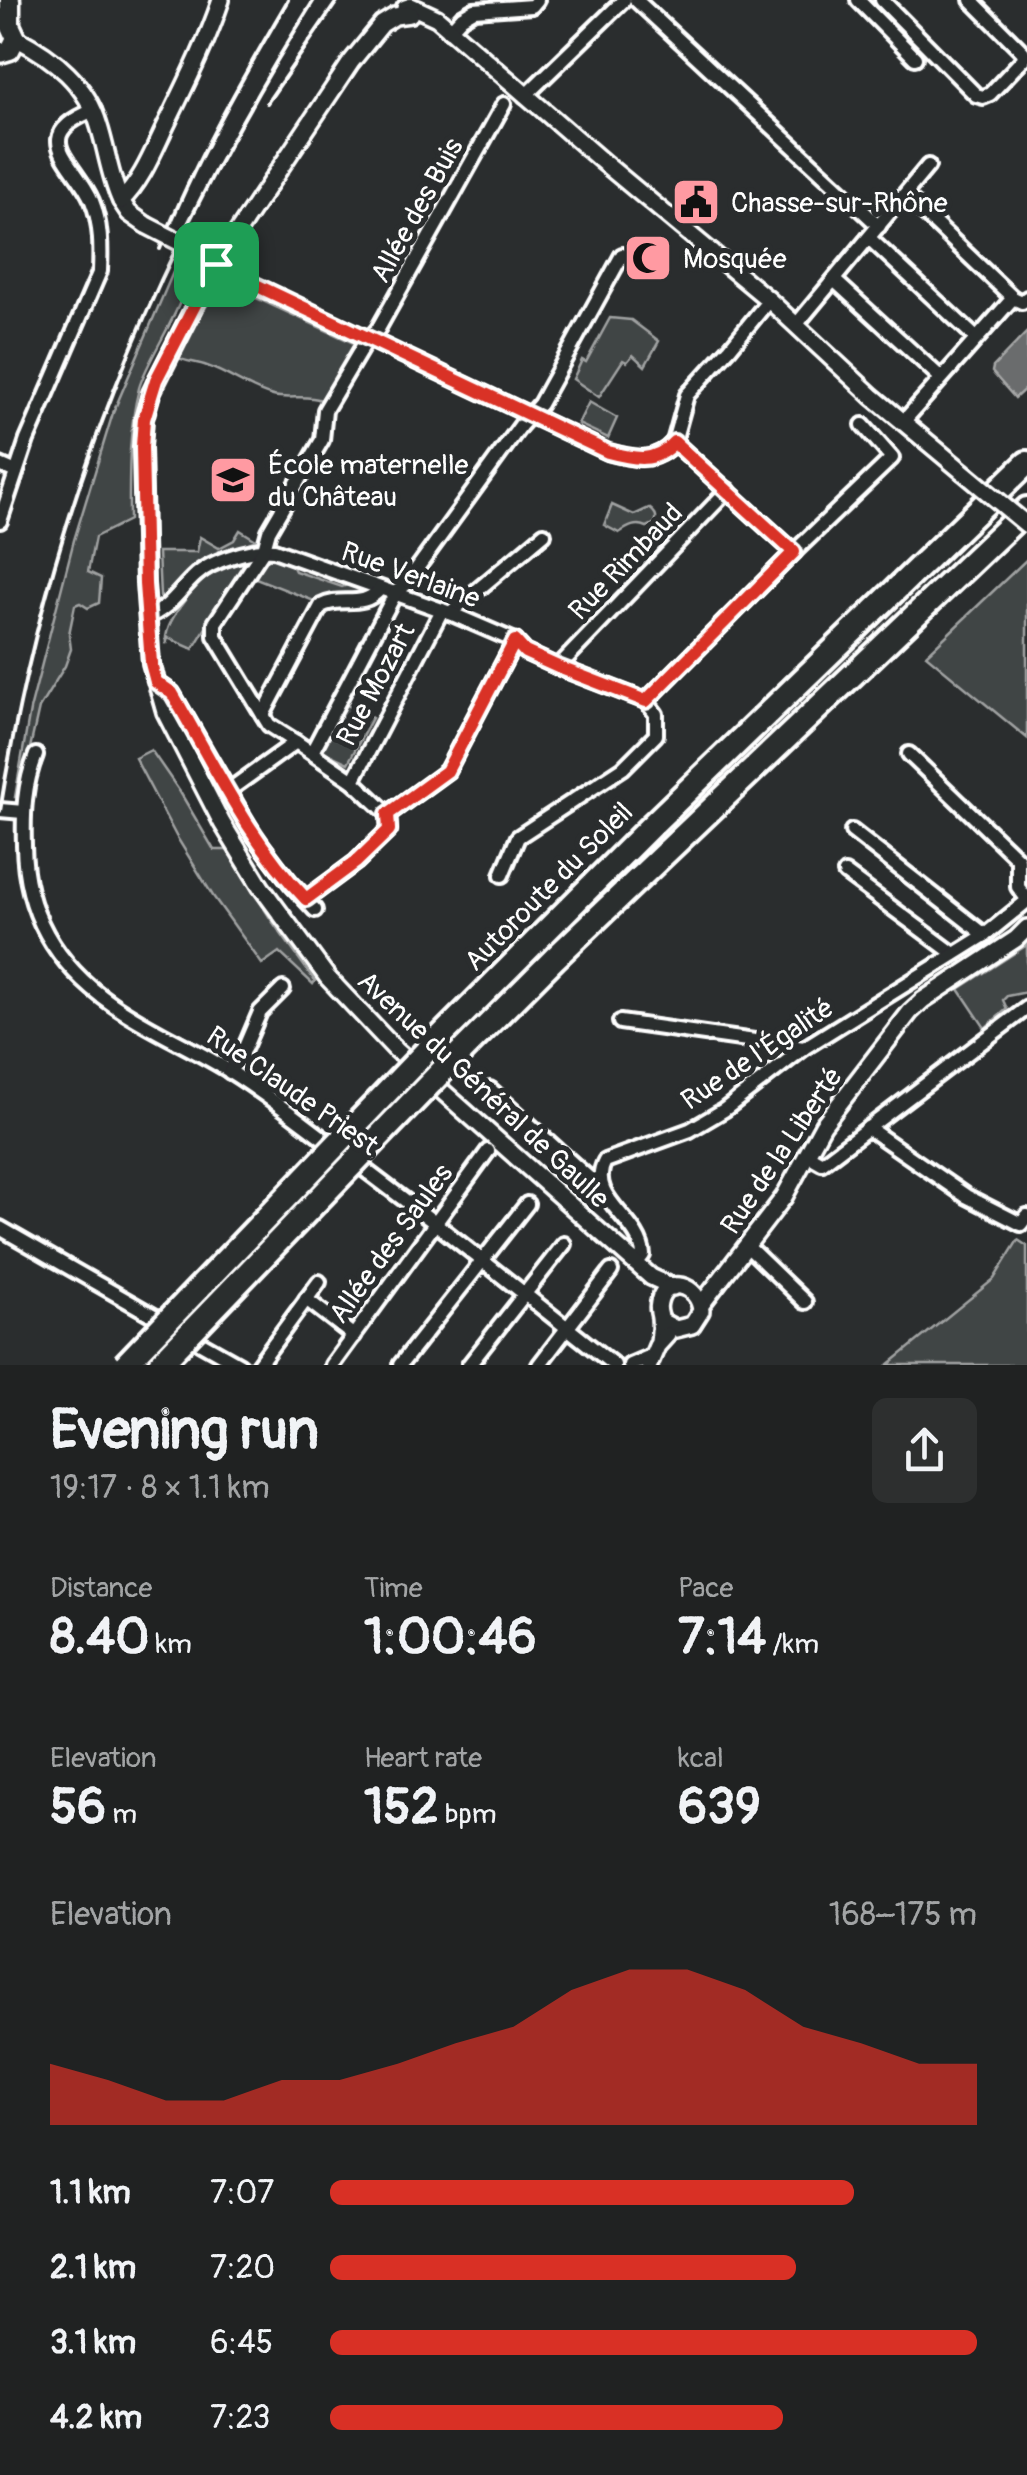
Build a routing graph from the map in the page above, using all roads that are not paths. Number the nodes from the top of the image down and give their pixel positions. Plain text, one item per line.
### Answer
1 (10, 0) edge
2 (221, 0) edge
3 (537, 0) edge
4 (624, 0) edge
5 (636, 0) edge
6 (858, 0) edge
7 (882, 0) edge
8 (971, 0) edge
9 (411, 10) edge
10 (449, 31) junction
11 (7, 38) edge
12 (915, 58) dead end
13 (350, 62) junction
14 (525, 96) junction
15 (504, 104) dead end
16 (94, 110) junction
17 (928, 166) dead end
18 (905, 195) junction
19 (120, 201) junction
20 (874, 232) junction
21 (622, 255) dead end
22 (216, 264) junction
23 (834, 280) junction
24 (1020, 298) edge
25 (769, 300) junction
26 (796, 325) junction
27 (976, 338) junction
28 (369, 339) junction
29 (941, 378) junction
30 (530, 415) junction
31 (903, 422) junction
32 (863, 425) dead end
33 (674, 442) junction
34 (1026, 463) edge
35 (0, 466) edge
36 (16, 472) junction
37 (728, 490) junction
38 (1027, 509) edge
39 (0, 522) edge
40 (1027, 524) edge
41 (544, 534) dead end
42 (264, 549) junction
43 (794, 552) junction
44 (380, 589) junction
45 (396, 592) junction
46 (446, 612) junction
47 (147, 618) junction
48 (515, 641) junction
49 (558, 667) junction
50 (156, 682) junction
51 (646, 701) junction
52 (263, 715) junction
53 (296, 742) junction
54 (312, 752) junction
55 (909, 754) dead end
56 (36, 755) dead end
57 (352, 781) junction
58 (228, 790) junction
59 (0, 810) edge
60 (23, 812) junction
61 (388, 814) junction
62 (852, 831) dead end
63 (845, 873) dead end
64 (502, 875) dead end
65 (1027, 900) edge
66 (1027, 928) edge
67 (985, 935) junction
68 (954, 954) junction
69 (283, 989) dead end
70 (1027, 1008) edge
71 (620, 1022) dead end
72 (804, 1048) junction
73 (230, 1072) junction
74 (490, 1089) dead end
75 (868, 1128) junction
76 (488, 1151) dead end
77 (806, 1154) junction
78 (602, 1190) junction
79 (527, 1204) dead end
80 (1027, 1216) edge
81 (435, 1223) junction
82 (0, 1228) edge
83 (564, 1244) dead end
84 (747, 1246) junction
85 (482, 1261) junction
86 (637, 1262) junction
87 (611, 1271) dead end
88 (651, 1276) junction
89 (319, 1282) dead end
90 (673, 1287) junction
91 (525, 1295) junction
92 (660, 1298) junction
93 (306, 1299) junction
94 (698, 1299) junction
95 (805, 1302) dead end
96 (668, 1324) junction
97 (567, 1328) junction
98 (354, 1336) junction
99 (653, 1354) edge
100 (124, 1365) edge
101 (159, 1365) edge
102 (240, 1365) edge
103 (258, 1365) edge
104 (332, 1365) edge
105 (400, 1365) edge
106 (469, 1365) edge
107 (538, 1365) edge
108 (614, 1365) edge
109 (630, 1365) edge

1 - 11 main road
2 - 19 street
3 - 10 street
4 - 14 street
5 - 20 street
6 - 12 street
7 - 8 street
9 - 10 street
9 - 13 street
9 - 13 street
10 - 14 street
11 - 16 street
13 - 22 street, Avenue du Général de Gaulle
14 - 25 street
15 - 28 street, Allée des Buis
16 - 19 street
16 - 36 street
17 - 18 street
18 - 20 street
18 - 24 street
19 - 22 street, bridge
20 - 23 street
20 - 27 street
21 - 30 street
22 - 28 street
22 - 47 street, Avenue du Général de Gaulle
23 - 26 street
23 - 29 street
24 - 27 street
25 - 26 street
25 - 33 street
26 - 31 street
27 - 29 street
28 - 30 street
28 - 42 street, Allée des Buis
29 - 31 street
30 - 33 street
30 - 45 street
31 - 40 street, bridge
32 - 43 street
33 - 37 street
34 - 100 highway, Autoroute du Soleil, bridge
35 - 36 street
36 - 39 street
37 - 43 street
37 - 49 street, Rue Rimbaud
38 - 101 highway, Autoroute du Soleil, bridge
41 - 46 street
42 - 44 street, Rue Verlaine
42 - 47 street
42 - 52 street, Allée des Buis
43 - 51 street
44 - 45 street, Rue Verlaine
44 - 52 street
45 - 46 street, Rue Verlaine
45 - 54 street
46 - 48 street, Rue Verlaine
46 - 57 street, Rue Mozart
47 - 50 street, Avenue du Général de Gaulle
48 - 49 street, Rue Verlaine
48 - 61 street
49 - 51 street, Rue Verlaine
50 - 58 street
50 - 86 street, Avenue du Général de Gaulle
51 - 64 street
52 - 53 street
53 - 54 street
53 - 58 street
54 - 57 street
55 - 65 street
56 - 60 street, Rue Claude Priest
57 - 61 street
58 - 61 street
59 - 60 street
60 - 73 street, Rue Claude Priest
62 - 67 street
63 - 68 street
65 - 67 street, Rue de l'Égalité
66 - 77 street, Rue de la Liberté
67 - 68 street, Rue de l'Égalité
68 - 72 street, Rue de l'Égalité
69 - 73 street
70 - 75 street
71 - 72 street
72 - 78 street, Rue de l'Égalité
73 - 81 street, Rue Claude Priest
74 - 78 street
75 - 77 street
75 - 80 street
76 - 81 street, Allée des Saules
77 - 84 street, Rue de la Liberté
78 - 86 street
79 - 85 street
81 - 85 street, Rue Claude Priest
81 - 98 street, Allée des Saules
82 - 102 street
83 - 91 street
84 - 94 street, Rue de la Liberté
84 - 95 street
85 - 91 street, Rue Claude Priest
85 - 105 street
86 - 88 street, Avenue du Général de Gaulle
87 - 97 street
88 - 90 street, Avenue du Général de Gaulle
88 - 92 street, Avenue du Général de Gaulle
89 - 93 street
90 - 92 street
90 - 94 street
91 - 97 street, Rue Claude Priest
91 - 106 street
92 - 96 street
93 - 98 street
93 - 103 street
94 - 96 street
96 - 99 street
97 - 107 street
97 - 108 street, Rue Claude Priest
98 - 104 street, Allée des Saules
99 - 109 street

